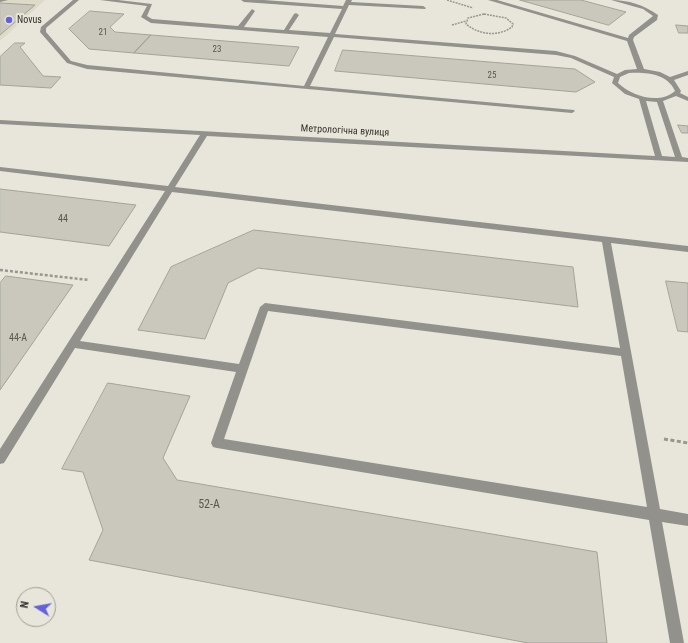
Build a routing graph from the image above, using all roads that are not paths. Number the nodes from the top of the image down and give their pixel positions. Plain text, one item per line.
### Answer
1 (0, 0) edge
2 (5, 0) edge
3 (76, 0) edge
4 (103, 0) edge
5 (244, 0) edge
6 (491, 0) edge
7 (614, 0) edge
8 (348, 4) edge
9 (424, 8) dead end
10 (252, 11) dead end
11 (296, 15) dead end
12 (240, 28) junction
13 (286, 31) junction
14 (332, 35) junction
15 (630, 40) junction
16 (641, 71) junction
17 (688, 73) edge
18 (618, 76) junction
19 (669, 79) junction
20 (306, 88) junction
21 (676, 94) junction
22 (642, 98) junction
23 (659, 99) junction
24 (688, 99) edge
25 (572, 111) dead end
26 (0, 122) edge
27 (205, 134) junction
28 (660, 158) junction
29 (679, 159) junction
30 (688, 160) edge
31 (0, 169) edge
32 (172, 188) junction
33 (606, 239) junction
34 (688, 249) edge
35 (74, 344) junction
36 (626, 353) junction
37 (242, 369) junction
38 (0, 459) edge
39 (656, 515) junction
40 (688, 520) edge
41 (677, 643) edge

1 - 2 street
3 - 20 street
4 - 12 street
5 - 8 street
6 - 15 street
7 - 15 street
8 - 9 street
8 - 14 street
10 - 12 street
11 - 13 street
12 - 13 street
13 - 14 street
14 - 18 street
14 - 20 street
15 - 16 street
16 - 18 street
16 - 19 street
17 - 19 street
18 - 22 street
19 - 21 street
20 - 25 street
21 - 23 street
21 - 24 street
22 - 23 street
22 - 28 street
23 - 29 street
26 - 27 street, Метрологічна вулиця
27 - 28 street, Метрологічна вулиця
27 - 32 street
28 - 29 street, Метрологічна вулиця
29 - 30 street, Метрологічна вулиця
31 - 32 street
32 - 33 street
32 - 35 street
33 - 34 street
33 - 36 street
35 - 37 street
35 - 38 street
36 - 37 street
36 - 39 street
37 - 39 street
39 - 40 street
39 - 41 street

